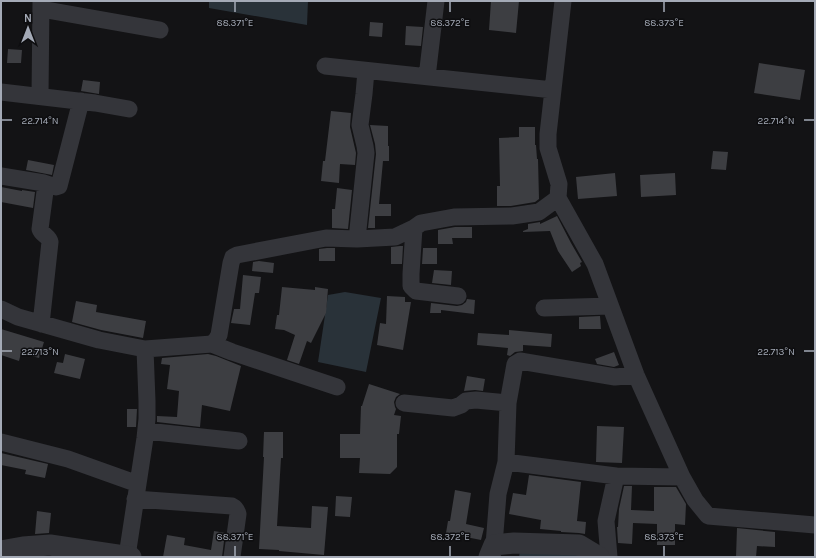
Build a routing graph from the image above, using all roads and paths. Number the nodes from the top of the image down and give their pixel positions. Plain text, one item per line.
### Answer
1 (436, 1) edge
2 (563, 1) edge
3 (41, 5) edge
4 (160, 30) dead end
5 (325, 66) dead end
6 (366, 71) junction
7 (427, 77) junction
8 (552, 90) junction
9 (1, 92) edge
10 (40, 96) junction
11 (81, 101) junction
12 (129, 109) dead end
13 (1, 176) edge
14 (46, 184) junction
15 (558, 198) junction
16 (414, 228) junction
17 (357, 239) junction
18 (458, 296) dead end
19 (610, 306) junction
20 (544, 308) dead end
21 (1, 309) edge
22 (41, 324) junction
23 (212, 344) junction
24 (144, 349) junction
25 (636, 375) junction
26 (338, 387) dead end
27 (404, 403) dead end
28 (508, 403) junction
29 (146, 431) junction
30 (239, 441) dead end
31 (1, 442) edge
32 (506, 462) junction
33 (616, 476) junction
34 (682, 476) junction
35 (136, 492) junction
36 (815, 525) edge
37 (1, 551) edge
38 (491, 551) edge
39 (129, 557) edge
40 (232, 557) edge
41 (599, 557) edge
42 (609, 557) edge

1 - 7 street
2 - 8 street
3 - 4 street
3 - 10 street
5 - 6 street
6 - 7 street
6 - 17 street
7 - 8 street
8 - 15 street
9 - 10 street
10 - 11 street
11 - 12 street
11 - 14 street
13 - 14 street
14 - 22 street
15 - 16 street
15 - 19 street
16 - 17 street
16 - 18 street
17 - 23 street
19 - 20 street
19 - 25 street
21 - 22 street
22 - 24 street
23 - 24 street
23 - 26 street
24 - 29 street
25 - 28 street
25 - 34 street
27 - 28 street
28 - 32 street
29 - 30 street
29 - 35 street
31 - 35 street
32 - 33 street
32 - 38 street
33 - 34 street
33 - 42 street
34 - 36 street
35 - 39 street
35 - 40 street
37 - 39 street
38 - 41 street

